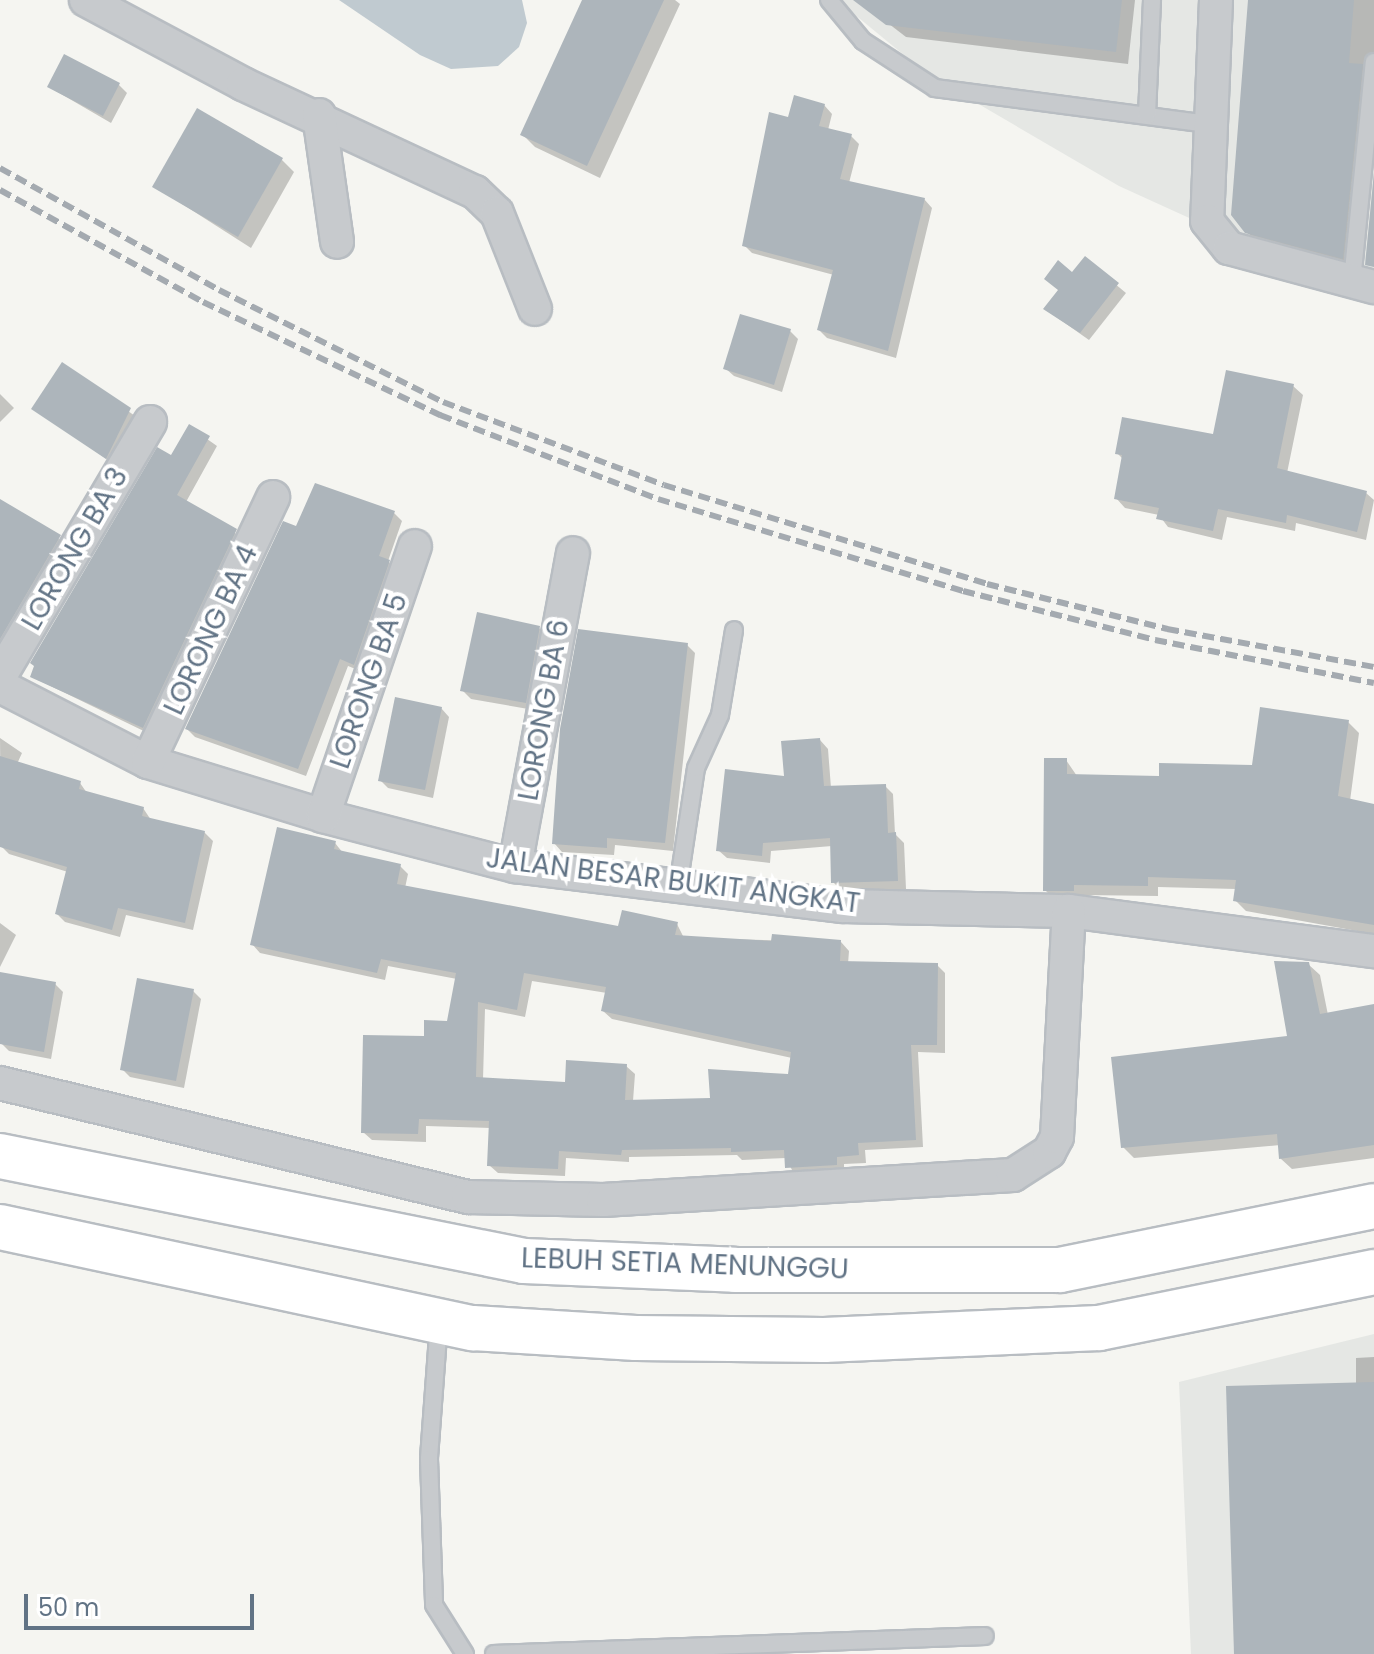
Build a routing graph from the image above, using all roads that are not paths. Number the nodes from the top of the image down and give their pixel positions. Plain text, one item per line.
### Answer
1 (86, 0) edge
2 (829, 0) edge
3 (1152, 0) edge
4 (1216, 0) edge
5 (1374, 62) edge
6 (319, 115) junction
7 (1147, 115) junction
8 (1210, 124) junction
9 (337, 242) dead end
10 (1363, 284) edge
11 (535, 309) dead end
12 (150, 422) dead end
13 (273, 497) dead end
14 (415, 546) dead end
15 (573, 553) dead end
16 (734, 630) dead end
17 (0, 676) edge
18 (0, 686) edge
19 (148, 762) junction
20 (323, 816) junction
21 (515, 866) junction
22 (678, 887) junction
23 (1069, 911) junction
24 (1374, 951) edge
25 (0, 1083) edge
26 (0, 1156) edge
27 (1374, 1206) edge
28 (0, 1227) edge
29 (1374, 1272) edge
30 (439, 1321) junction
31 (985, 1636) dead end
32 (465, 1654) edge
33 (494, 1654) edge

1 - 6 street
2 - 7 lane
3 - 7 lane
4 - 8 street
5 - 10 lane
6 - 9 street
6 - 11 street
7 - 8 lane
8 - 10 street
12 - 17 street, LORONG BA 3
13 - 19 street, LORONG BA 4
14 - 20 street, LORONG BA 5
15 - 21 street, LORONG BA 6
16 - 22 lane
18 - 19 street, JALAN BESAR BUKIT ANGKAT
19 - 20 street, JALAN BESAR BUKIT ANGKAT
20 - 21 street, JALAN BESAR BUKIT ANGKAT
21 - 22 street, JALAN BESAR BUKIT ANGKAT
22 - 23 street, JALAN BESAR BUKIT ANGKAT
23 - 24 street, JALAN BESAR BUKIT ANGKAT
23 - 25 street
26 - 27 street, LEBUH SETIA MENUNGGU
28 - 30 street
29 - 30 street
30 - 32 lane
31 - 33 lane

